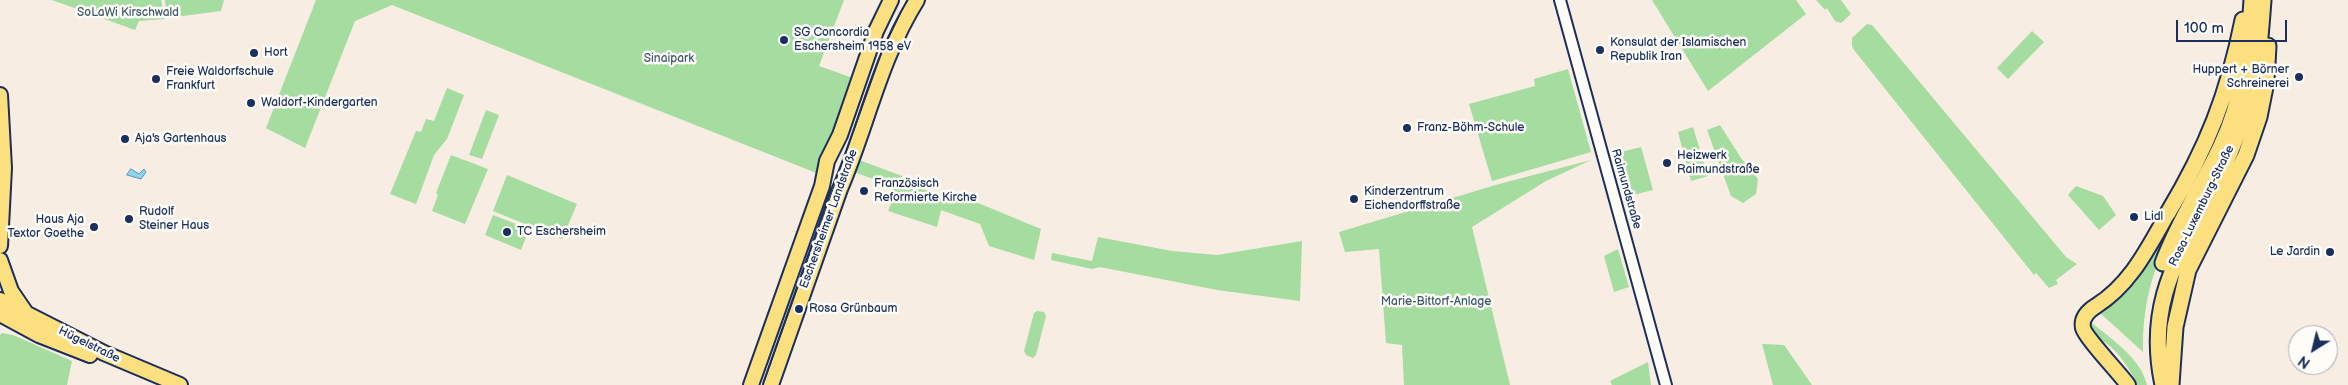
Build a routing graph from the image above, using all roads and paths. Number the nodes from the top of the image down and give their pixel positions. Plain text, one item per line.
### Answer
1 (891, 0) edge
2 (916, 0) edge
3 (1560, 0) edge
4 (2250, 0) edge
5 (2265, 0) edge
6 (0, 95) edge
7 (2168, 214) joint
8 (0, 246) edge
9 (0, 260) edge
10 (0, 300) edge
11 (0, 314) edge
12 (22, 319) junction
13 (0, 329) edge
14 (158, 385) edge
15 (180, 385) edge
16 (751, 385) edge
17 (771, 385) edge
18 (1666, 385) edge
19 (2128, 385) edge
20 (2153, 385) edge
21 (2163, 385) edge
22 (2171, 385) edge

1 - 16 main road, Eschersheimer Landstraße
2 - 17 main road, Eschersheimer Landstraße
3 - 18 street, Raimundstraße
4 - 7 highway
4 - 20 highway, Rosa-Luxemburg-Straße
5 - 21 highway, Rosa-Luxemburg-Straße
5 - 22 highway
6 - 8 main road
7 - 19 main road
9 - 12 main road
10 - 12 main road, Hügelstraße
11 - 12 main road, Hügelstraße
12 - 13 main road
12 - 14 main road, Hügelstraße
12 - 15 main road, Hügelstraße

